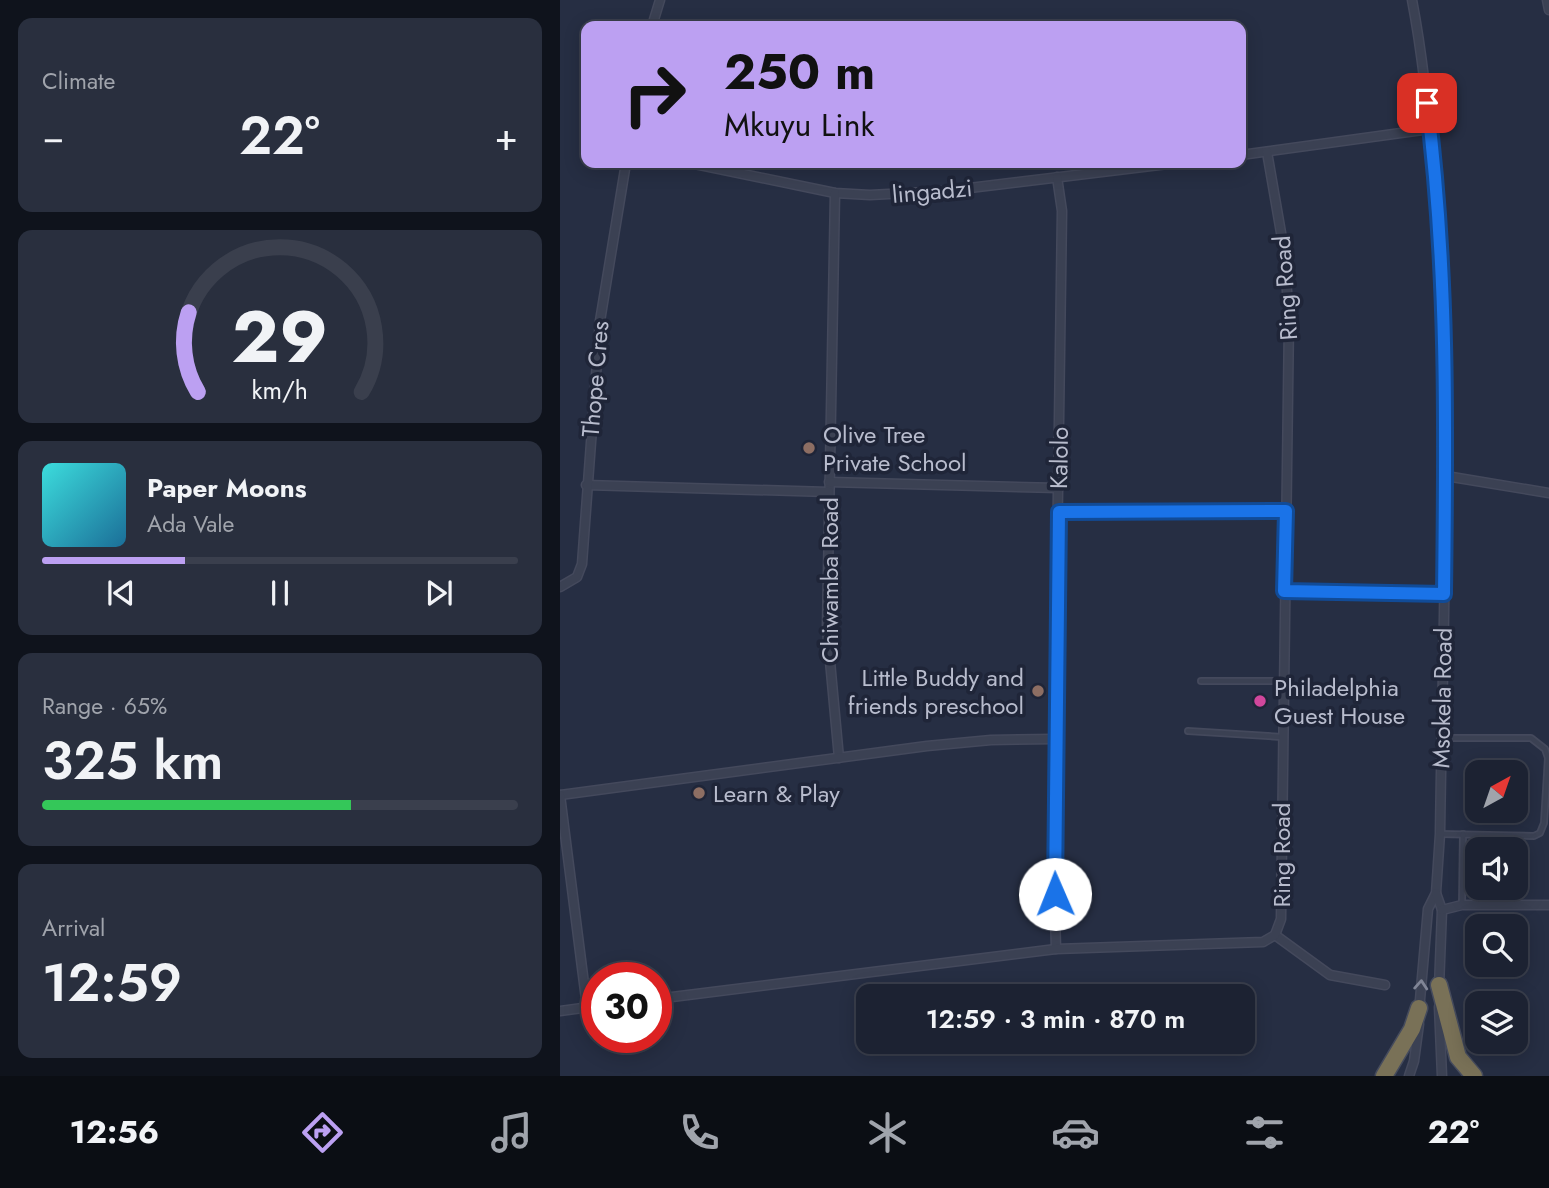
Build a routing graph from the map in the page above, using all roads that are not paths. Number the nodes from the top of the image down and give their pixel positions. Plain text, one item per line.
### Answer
1 (660, 0) edge
2 (1412, 0) edge
3 (1547, 0) edge
4 (1549, 10) edge
5 (654, 21) edge
6 (1430, 129) junction
7 (1267, 152) junction
8 (1246, 154) edge
9 (625, 168) edge
10 (714, 168) edge
11 (1134, 168) edge
12 (1057, 177) junction
13 (835, 193) junction
14 (1446, 476) junction
15 (586, 485) junction
16 (829, 487) junction
17 (1059, 488) junction
18 (1549, 494) edge
19 (1286, 511) junction
20 (1059, 512) junction
21 (560, 587) edge
22 (1284, 591) junction
23 (1444, 594) junction
24 (1201, 681) dead end
25 (1282, 681) junction
26 (1188, 732) dead end
27 (1282, 737) junction
28 (1442, 738) junction
29 (1055, 739) junction
30 (839, 758) junction
31 (560, 795) edge
32 (1440, 834) junction
33 (1462, 834) junction
34 (1436, 893) junction
35 (1462, 905) junction
36 (1549, 905) edge
37 (1442, 910) junction
38 (1275, 935) junction
39 (1056, 949) junction
40 (585, 962) edge
41 (1385, 985) dead end
42 (1439, 985) junction
43 (672, 997) edge
44 (1419, 1007) junction
45 (581, 1008) edge
46 (560, 1011) edge
47 (1384, 1076) edge
48 (1409, 1076) edge
49 (1442, 1076) edge
50 (1475, 1076) edge

1 - 5 street
2 - 6 street, Msokela Road
3 - 4 street
6 - 7 street
6 - 14 street, Msokela Road
7 - 8 street
7 - 19 street, Ring Road
9 - 15 street, Thope Cres
10 - 13 street, lingadzi
11 - 12 street, lingadzi
12 - 13 street, lingadzi
12 - 17 street, Kalolo
13 - 16 street, Chiwamba Road
14 - 18 street
14 - 23 street, Msokela Road
15 - 16 street
15 - 21 street, Thope Cres
16 - 17 street
16 - 30 street, Chiwamba Road
17 - 20 street, Kalolo
19 - 20 street
19 - 22 street, Ring Road
20 - 29 street, Kalolo
22 - 23 street
22 - 25 street, Ring Road
23 - 28 street, Msokela Road
24 - 25 lane
25 - 27 street, Ring Road
26 - 27 lane
27 - 38 street, Ring Road
28 - 32 street, Msokela Road
28 - 33 lane
29 - 30 street
29 - 39 street, Kalolo
30 - 31 street
31 - 40 street
32 - 33 lane
32 - 34 street, Msokela Road
33 - 35 lane
34 - 37 street, Msokela Road
44 -> 34 street, Msokela Road
35 - 36 street
35 - 37 street
37 - 42 street, Msokela Road
38 - 39 street, Ring Road
38 - 41 street
39 - 43 street, Ring Road
42 - 49 street, Msokela Road
42 - 50 highway
44 - 47 highway
44 - 48 street, Msokela Road
45 - 46 street

